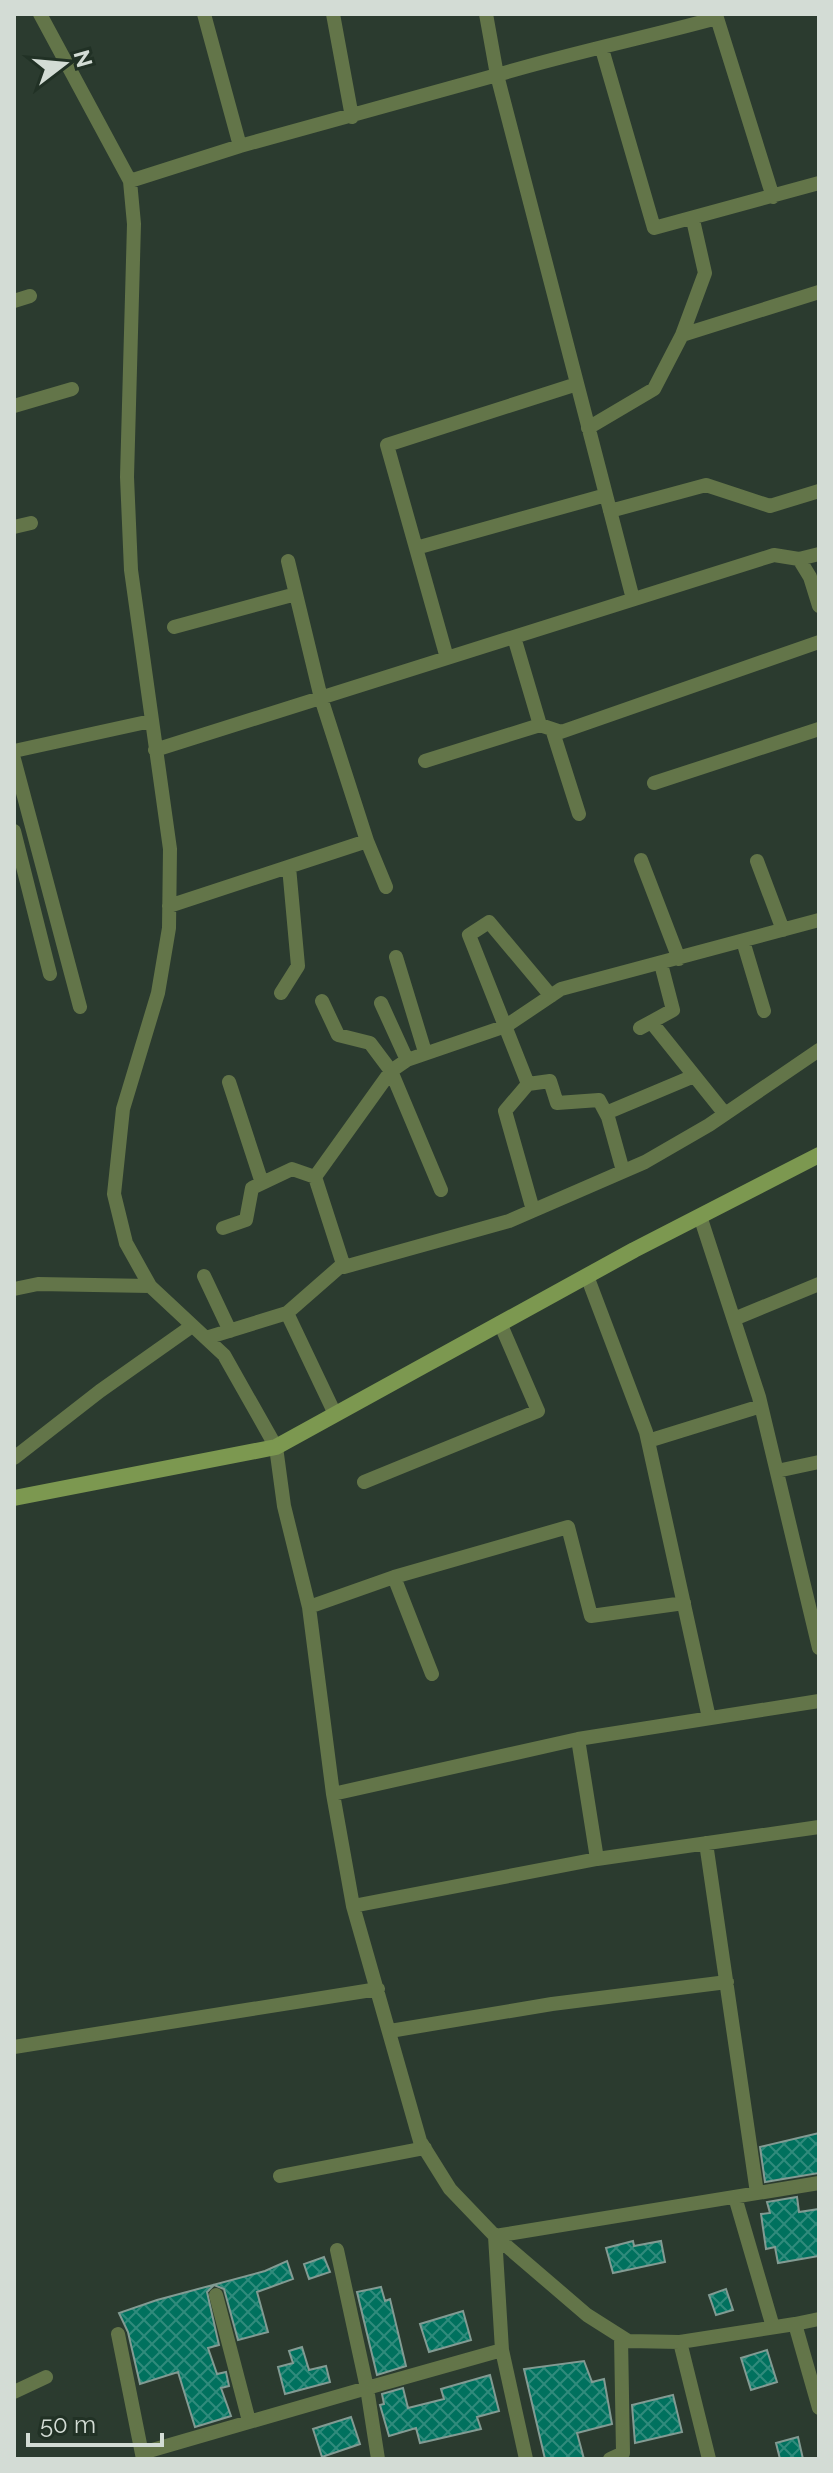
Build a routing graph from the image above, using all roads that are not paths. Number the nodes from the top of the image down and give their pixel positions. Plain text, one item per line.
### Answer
1 (40, 14) edge
2 (204, 14) edge
3 (333, 14) edge
4 (486, 14) edge
5 (602, 49) junction
6 (497, 75) junction
7 (352, 117) junction
8 (240, 146) junction
9 (130, 181) junction
10 (819, 183) edge
11 (773, 197) junction
12 (693, 220) junction
13 (819, 292) edge
14 (30, 296) dead end
15 (14, 301) edge
16 (682, 335) junction
17 (577, 384) junction
18 (72, 389) dead end
19 (14, 406) edge
20 (588, 428) junction
21 (819, 491) edge
22 (606, 495) junction
23 (610, 511) junction
24 (31, 523) dead end
25 (14, 527) edge
26 (416, 548) junction
27 (819, 554) edge
28 (799, 559) junction
29 (288, 561) dead end
30 (296, 594) junction
31 (633, 599) junction
32 (819, 606) edge
33 (174, 627) dead end
34 (514, 637) junction
35 (819, 642) edge
36 (447, 658) junction
37 (321, 698) junction
38 (151, 721) junction
39 (546, 727) junction
40 (819, 729) edge
41 (155, 750) junction
42 (14, 751) edge
43 (14, 759) edge
44 (425, 761) dead end
45 (654, 783) dead end
46 (579, 814) dead end
47 (14, 831) edge
48 (367, 841) junction
49 (641, 860) dead end
50 (757, 861) dead end
51 (289, 867) junction
52 (386, 887) dead end
53 (169, 906) junction
54 (819, 920) edge
55 (783, 930) junction
56 (743, 941) junction
57 (396, 957) dead end
58 (679, 959) junction
59 (661, 964) junction
60 (50, 974) dead end
61 (281, 993) dead end
62 (551, 996) junction
63 (322, 1001) dead end
64 (381, 1003) dead end
65 (80, 1007) dead end
66 (764, 1011) dead end
67 (506, 1026) junction
68 (819, 1050) edge
69 (425, 1052) junction
70 (407, 1060) junction
71 (391, 1071) junction
72 (694, 1076) junction
73 (229, 1082) dead end
74 (528, 1084) junction
75 (606, 1113) junction
76 (725, 1114) junction
77 (819, 1155) edge
78 (623, 1171) junction
79 (315, 1177) junction
80 (262, 1183) junction
81 (441, 1190) dead end
82 (533, 1210) junction
83 (700, 1216) junction
84 (223, 1228) dead end
85 (343, 1264) junction
86 (204, 1276) dead end
87 (587, 1276) junction
88 (819, 1284) edge
89 (150, 1286) junction
90 (14, 1289) edge
91 (287, 1313) junction
92 (734, 1319) junction
93 (500, 1323) junction
94 (192, 1326) junction
95 (230, 1331) junction
96 (206, 1338) junction
97 (761, 1406) junction
98 (335, 1414) junction
99 (648, 1441) junction
100 (276, 1447) junction
101 (15, 1453) edge
102 (819, 1462) edge
103 (777, 1471) junction
104 (364, 1482) dead end
105 (14, 1498) edge
106 (394, 1577) junction
107 (814, 1600) edge
108 (684, 1603) junction
109 (309, 1607) junction
110 (819, 1648) edge
111 (432, 1674) dead end
112 (819, 1701) edge
113 (709, 1718) junction
114 (578, 1739) junction
115 (333, 1794) junction
116 (819, 1827) edge
117 (706, 1843) junction
118 (597, 1859) junction
119 (353, 1906) junction
120 (727, 1982) junction
121 (378, 1989) junction
122 (390, 2031) junction
123 (14, 2047) edge
124 (425, 2148) junction
125 (280, 2176) dead end
126 (819, 2183) edge
127 (757, 2193) junction
128 (735, 2197) junction
129 (495, 2236) junction
130 (337, 2250) dead end
131 (216, 2295) dead end
132 (819, 2319) edge
133 (795, 2324) junction
134 (773, 2327) junction
135 (118, 2334) dead end
136 (621, 2337) junction
137 (680, 2342) junction
138 (502, 2350) junction
139 (46, 2377) dead end
140 (367, 2388) junction
141 (14, 2392) edge
142 (819, 2408) edge
143 (249, 2421) junction
144 (143, 2456) edge
145 (378, 2459) edge
146 (526, 2459) edge
147 (610, 2459) edge
148 (709, 2459) edge

1 - 9 street
2 - 8 street
3 - 7 street
4 - 6 street
5 - 6 street
5 - 11 street
5 - 12 street
6 - 7 street
6 - 17 street
7 - 8 street
8 - 9 street
9 - 38 street
10 - 11 street
11 - 12 street
12 - 16 street
13 - 16 street
14 - 15 street
16 - 20 street
17 - 20 street
17 - 26 street
18 - 19 street
20 - 22 street
21 - 23 street
22 - 23 street
22 - 26 street
23 - 31 street
24 - 25 street
26 - 36 street
27 - 28 street
28 - 31 street
28 - 32 street
29 - 30 street
30 - 33 street
30 - 37 street
31 - 34 street
34 - 36 street
34 - 39 street
35 - 39 street
36 - 37 street
37 - 41 street
37 - 48 street
38 - 41 street
38 - 42 street
39 - 44 street
39 - 46 street
40 - 45 street
41 - 53 street
43 - 65 street
47 - 60 street
48 - 51 street
48 - 52 street
49 - 58 street
50 - 55 street
51 - 53 street
51 - 61 street
53 - 89 street
54 - 55 street
55 - 56 street
56 - 58 street
56 - 66 street
57 - 69 street
58 - 59 street
59 - 62 street
59 - 72 street
62 - 67 street
62 - 67 street
63 - 71 street
64 - 70 street
67 - 69 street
67 - 74 street
68 - 76 street
69 - 70 street
70 - 71 street
71 - 79 street
71 - 81 street
72 - 75 street
72 - 76 street
73 - 80 street
74 - 75 street
74 - 82 street
75 - 78 street
76 - 78 street
77 - 83 street
78 - 82 street
79 - 80 street
79 - 85 street
80 - 84 street
82 - 85 street
83 - 87 street
83 - 92 street
85 - 91 street
86 - 95 street
87 - 93 street
87 - 99 street
88 - 92 street
89 - 90 street
89 - 94 street
91 - 95 street
91 - 98 street
92 - 97 street
93 - 98 street
93 - 104 street
94 - 96 street
94 - 101 street
95 - 96 street
96 - 100 street
97 - 99 street
97 - 103 street
98 - 100 street
99 - 108 street
100 - 105 street
100 - 109 street
102 - 103 street
103 - 107 street
106 - 108 street
106 - 109 street
106 - 111 street
107 - 110 street
108 - 113 street
109 - 115 street
112 - 113 street
113 - 114 street
114 - 115 street
114 - 118 street
115 - 119 street
116 - 117 street
117 - 118 street
117 - 120 street
118 - 119 street
119 - 121 street
120 - 122 street
120 - 127 street
121 - 122 street
121 - 123 street
122 - 124 street
124 - 125 street
124 - 129 street
126 - 127 street
127 - 128 street
128 - 129 street
128 - 134 street
129 - 136 street
129 - 138 street
130 - 140 street
131 - 143 street
132 - 133 street
133 - 134 street
133 - 142 street
134 - 137 street
135 - 144 street
136 - 137 street
136 - 147 street
137 - 148 street
138 - 140 street
138 - 146 street
139 - 141 street
140 - 143 street
140 - 145 street
143 - 144 street

